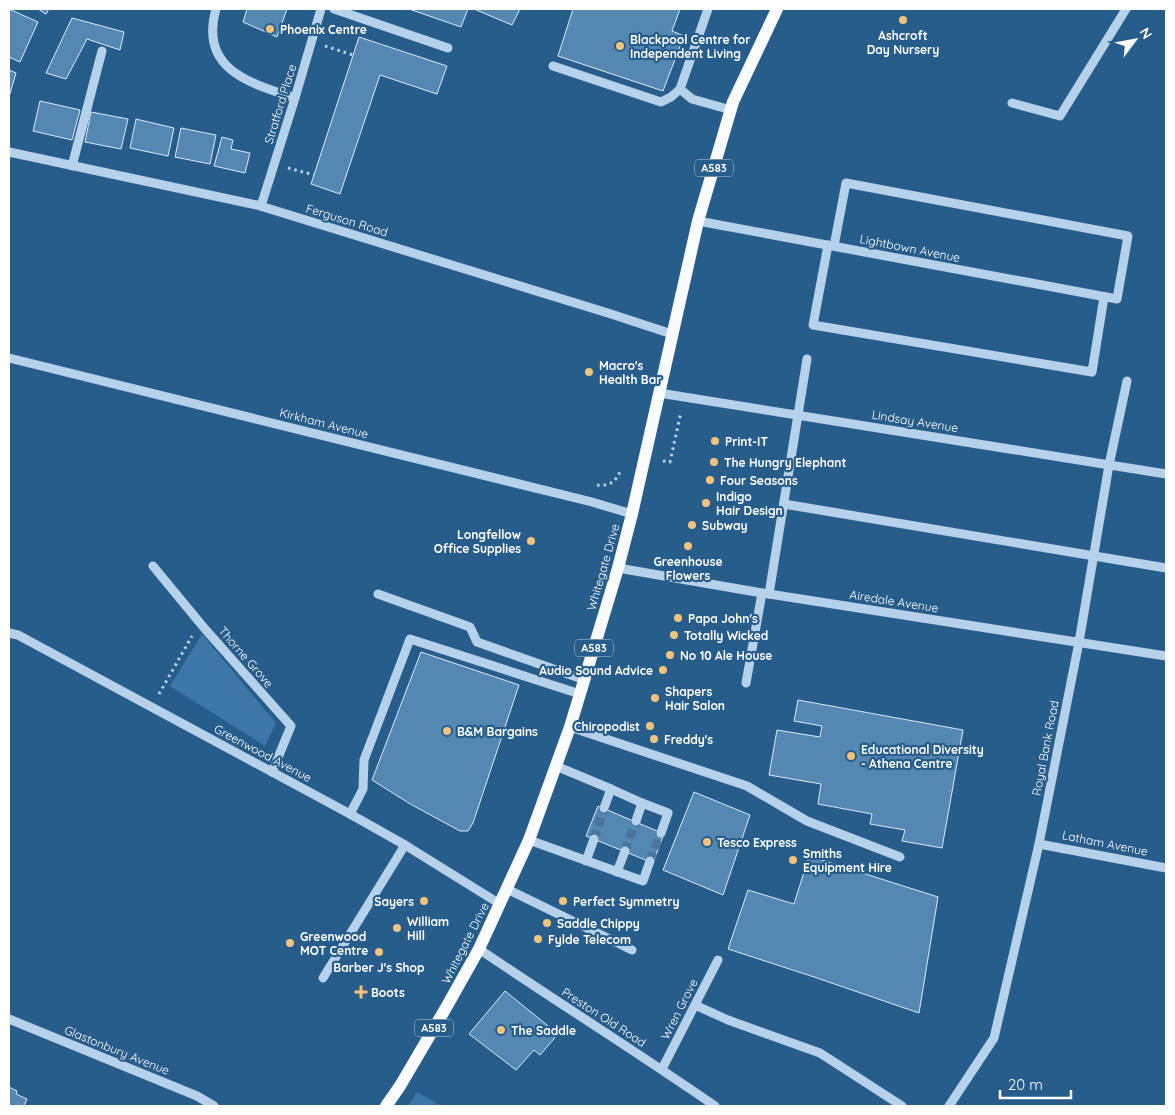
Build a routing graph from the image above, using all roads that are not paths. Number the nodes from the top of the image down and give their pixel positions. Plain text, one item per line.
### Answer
1 (216, 9) edge
2 (321, 9) edge
3 (334, 9) edge
4 (708, 9) edge
5 (778, 9) edge
6 (1126, 9) edge
7 (354, 12) edge
8 (448, 48) dead end
9 (102, 51) dead end
10 (553, 66) dead end
11 (680, 89) junction
12 (295, 98) junction
13 (1012, 103) dead end
14 (731, 110) junction
15 (9, 152) edge
16 (72, 166) junction
17 (261, 206) junction
18 (698, 221) junction
19 (831, 246) junction
20 (1104, 297) junction
21 (672, 334) junction
22 (9, 358) edge
23 (807, 359) dead end
24 (1127, 381) dead end
25 (659, 393) junction
26 (798, 415) junction
27 (1109, 465) junction
28 (1166, 474) edge
29 (784, 504) junction
30 (632, 514) junction
31 (1094, 556) junction
32 (153, 566) dead end
33 (618, 568) junction
34 (1166, 568) edge
35 (766, 593) junction
36 (378, 594) dead end
37 (9, 633) edge
38 (1078, 642) junction
39 (1166, 656) edge
40 (585, 680) junction
41 (746, 683) dead end
42 (580, 694) junction
43 (570, 727) junction
44 (556, 766) junction
45 (272, 772) junction
46 (611, 788) junction
47 (642, 803) junction
48 (604, 808) tunnel mouth
49 (350, 814) junction
50 (636, 821) tunnel mouth
51 (661, 832) tunnel mouth
52 (594, 838) tunnel mouth
53 (529, 840) junction
54 (1039, 844) junction
55 (405, 845) junction
56 (625, 851) tunnel mouth
57 (900, 857) dead end
58 (586, 861) junction
59 (650, 862) tunnel mouth
60 (1166, 868) edge
61 (617, 872) junction
62 (507, 889) junction
63 (500, 904) junction
64 (479, 949) junction
65 (632, 950) dead end
66 (718, 960) dead end
67 (323, 978) dead end
68 (696, 1005) junction
69 (9, 1019) edge
70 (662, 1069) junction
71 (214, 1106) edge
72 (386, 1106) edge
73 (715, 1106) edge
74 (902, 1106) edge
75 (949, 1106) edge

1 - 12 street
2 - 12 street, Stratford Place
3 - 7 street
4 - 11 street
5 - 14 main road, Whitegate Drive / A583
6 - 13 street
7 - 8 street
9 - 16 street
10 - 11 street
11 - 14 street
12 - 17 street, Stratford Place
14 - 18 main road, Whitegate Drive / A583
15 - 16 street, Ferguson Road
16 - 17 street, Ferguson Road
17 - 21 street, Ferguson Road
18 - 19 street, Lightbown Avenue
18 - 21 main road, Whitegate Drive / A583
19 - 20 street, Lightbown Avenue
19 - 20 street, Lightbown Avenue
19 - 20 street
21 - 25 main road, Whitegate Drive / A583
22 - 30 street, Kirkham Avenue
23 - 26 street
24 - 27 street, Royal Bank Road
25 - 26 street, Lindsay Avenue
25 - 30 main road, Whitegate Drive / A583
26 - 27 street, Lindsay Avenue
26 - 29 street
27 - 28 street, Lindsay Avenue
27 - 31 street, Royal Bank Road
29 - 31 street
29 - 35 street
30 - 33 main road, Whitegate Drive / A583
31 - 34 street
31 - 38 street, Royal Bank Road
32 - 45 street, Thorne Grove
33 - 35 street, Airedale Avenue
33 - 40 main road, Whitegate Drive / A583
35 - 38 street, Airedale Avenue
35 - 41 street
36 - 40 street
37 - 45 street, Greenwood Avenue
38 - 39 street, Airedale Avenue
38 - 54 street, Royal Bank Road
40 - 42 main road, Whitegate Drive / A583
42 - 43 main road, Whitegate Drive / A583
42 - 49 street
43 - 44 main road, Whitegate Drive / A583
43 - 57 street
44 - 46 street
44 - 53 main road, Whitegate Drive / A583
45 - 49 street, Greenwood Avenue
46 - 47 street
46 - 48 street
47 - 50 street
47 - 51 street
49 - 55 street, Greenwood Avenue
52 - 58 street
53 - 58 street
53 - 62 main road, Whitegate Drive / A583
54 - 60 street, Latham Avenue
54 - 75 street, Royal Bank Road
55 - 63 street, Greenwood Avenue
55 - 67 street
56 - 61 street
58 - 61 street
59 - 61 street
62 - 63 main road, Whitegate Drive / A583
62 - 65 street
63 - 64 main road, Whitegate Drive / A583
64 - 70 street, Preston Old Road
64 - 72 main road, Whitegate Drive / A583
66 - 68 street, Wren Grove
68 - 70 street, Wren Grove
68 - 74 street
69 - 71 street, Glastonbury Avenue
70 - 73 street, Preston Old Road

